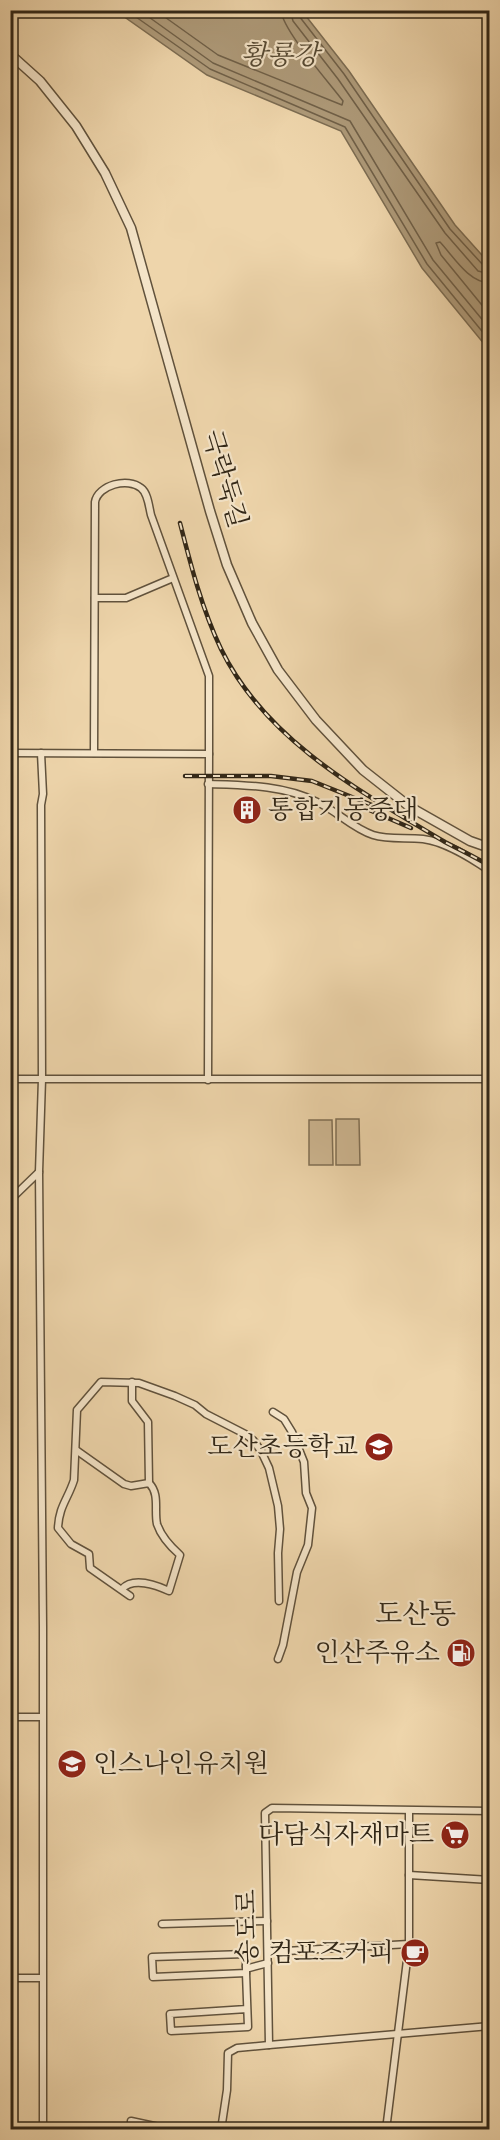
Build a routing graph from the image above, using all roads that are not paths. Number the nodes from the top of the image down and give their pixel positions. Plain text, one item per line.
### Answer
1 (10, 54) edge
2 (173, 578) junction
3 (95, 598) junction
4 (10, 753) edge
5 (41, 753) junction
6 (94, 753) junction
7 (209, 754) junction
8 (208, 784) junction
9 (489, 848) edge
10 (489, 871) edge
11 (10, 1079) edge
12 (42, 1079) junction
13 (489, 1079) edge
14 (208, 1080) junction
15 (39, 1172) junction
16 (10, 1200) edge
17 (132, 1382) junction
18 (273, 1412) dead end
19 (76, 1450) junction
20 (149, 1483) junction
21 (122, 1589) junction
22 (129, 1596) dead end
23 (279, 1600) dead end
24 (278, 1659) dead end
25 (10, 1717) edge
26 (42, 1717) junction
27 (409, 1811) junction
28 (489, 1811) edge
29 (409, 1875) junction
30 (489, 1880) edge
31 (267, 1921) junction
32 (162, 1924) dead end
33 (409, 1944) junction
34 (268, 1952) junction
35 (268, 1963) junction
36 (246, 1970) junction
37 (10, 1978) edge
38 (42, 1978) junction
39 (247, 2010) junction
40 (489, 2026) edge
41 (399, 2035) junction
42 (269, 2045) junction
43 (43, 2130) edge
44 (131, 2130) edge
45 (173, 2130) edge
46 (221, 2130) edge
47 (386, 2130) edge

1 - 9 street, 극락둑길
2 - 3 street
2 - 3 street
2 - 7 street
3 - 6 street
4 - 5 street
5 - 6 street
5 - 12 street
6 - 7 street
7 - 8 street
8 - 10 street
8 - 14 street
11 - 12 street
12 - 14 street
12 - 15 street
13 - 14 street
15 - 16 street
15 - 26 street
17 - 19 street
17 - 20 street
17 - 23 street
18 - 24 street
19 - 20 street
19 - 21 street
20 - 21 street
21 - 22 street
25 - 26 street
26 - 38 street
27 - 28 street, 송도로
27 - 29 street
27 - 31 street, 송도로
29 - 30 street
29 - 33 street
31 - 32 street
31 - 34 street, 송도로
33 - 34 street
33 - 41 street
34 - 35 street, 송도로
35 - 36 street
35 - 42 street, 송도로
36 - 36 street
36 - 39 street
37 - 38 street
38 - 43 street
39 - 39 street
40 - 41 street
41 - 42 street
41 - 47 street
42 - 46 street
44 - 45 street

